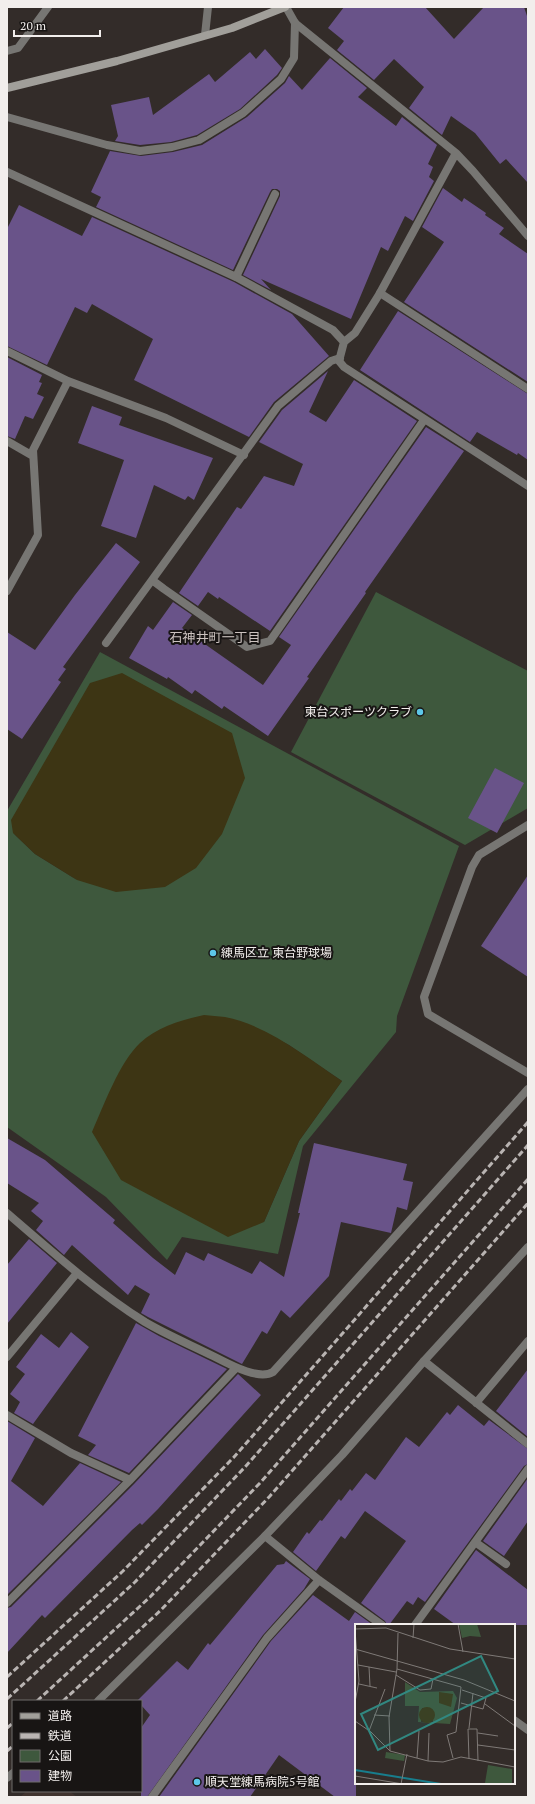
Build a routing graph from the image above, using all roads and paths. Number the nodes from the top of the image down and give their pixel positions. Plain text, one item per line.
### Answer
1 (48, 7) edge
2 (208, 7) edge
3 (285, 7) edge
4 (296, 22) junction
5 (205, 35) junction
6 (7, 51) edge
7 (7, 88) edge
8 (7, 117) edge
9 (456, 153) junction
10 (7, 172) edge
11 (275, 194) dead end
12 (528, 236) edge
13 (236, 277) junction
14 (380, 293) junction
15 (344, 342) junction
16 (7, 351) edge
17 (340, 358) junction
18 (68, 381) junction
19 (528, 389) edge
20 (424, 420) junction
21 (7, 441) edge
22 (244, 455) junction
23 (33, 456) junction
24 (528, 486) edge
25 (152, 580) junction
26 (7, 591) edge
27 (106, 643) dead end
28 (528, 825) edge
29 (528, 1073) edge
30 (528, 1089) edge
31 (7, 1213) edge
32 (528, 1247) edge
33 (77, 1273) junction
34 (528, 1341) edge
35 (7, 1357) edge
36 (424, 1360) junction
37 (236, 1368) junction
38 (476, 1403) junction
39 (7, 1415) edge
40 (528, 1444) edge
41 (528, 1469) edge
42 (130, 1480) junction
43 (265, 1536) junction
44 (475, 1542) junction
45 (506, 1564) dead end
46 (319, 1580) junction
47 (7, 1603) edge
48 (381, 1624) edge
49 (416, 1624) edge
50 (99, 1700) edge
51 (515, 1721) edge
52 (528, 1730) edge
53 (152, 1797) edge

1 - 6 street
2 - 5 street
3 - 4 street
3 - 5 street
4 - 8 street
4 - 9 street
5 - 7 street
9 - 12 street
9 - 14 street
10 - 13 street
11 - 13 street
13 - 15 street
14 - 15 street
14 - 19 street
15 - 17 street
16 - 18 street
17 - 20 street
17 - 22 street
18 - 22 street
18 - 23 street
20 - 24 street
20 - 25 street
21 - 23 street
22 - 25 street
23 - 26 street
25 - 27 street
28 - 29 street
30 - 37 street
31 - 33 street
32 - 36 street
33 - 35 street
33 - 37 street
34 - 38 street
36 - 38 street
36 - 43 street
37 - 42 street
38 - 40 street
39 - 42 street
41 - 44 street
42 - 47 street
43 - 46 street
43 - 50 street
44 - 45 street
44 - 49 street
46 - 48 street
46 - 53 street
51 - 52 street

